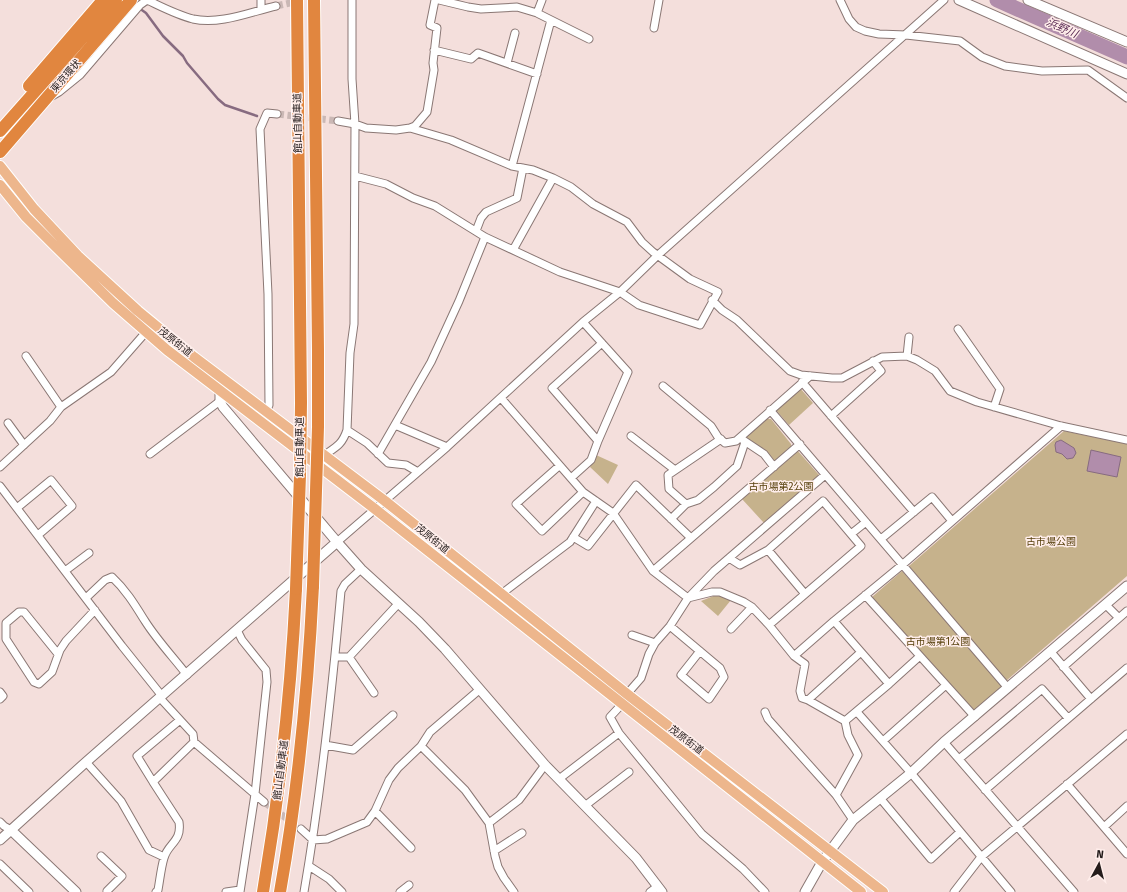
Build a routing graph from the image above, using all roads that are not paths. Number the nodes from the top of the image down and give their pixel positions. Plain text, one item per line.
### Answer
1 (103, 0) edge
2 (116, 0) edge
3 (131, 0) edge
4 (147, 0) edge
5 (260, 0) edge
6 (297, 0) edge
7 (314, 0) edge
8 (352, 0) edge
9 (435, 0) edge
10 (439, 0) edge
11 (542, 0) edge
12 (659, 0) edge
13 (840, 0) edge
14 (944, 0) edge
15 (959, 0) edge
16 (1028, 0) edge
17 (276, 6) tunnel mouth
18 (261, 9) junction
19 (537, 13) junction
20 (550, 20) junction
21 (654, 28) dead end
22 (516, 33) dead end
23 (906, 34) junction
24 (589, 39) dead end
25 (1127, 42) edge
26 (434, 50) junction
27 (506, 63) junction
28 (537, 74) junction
29 (1127, 74) edge
30 (46, 98) junction
31 (1127, 98) edge
32 (277, 114) tunnel mouth
33 (338, 121) tunnel mouth
34 (0, 123) edge
35 (355, 124) junction
36 (410, 128) junction
37 (0, 131) edge
38 (0, 152) edge
39 (0, 166) edge
40 (512, 166) junction
41 (523, 168) junction
42 (355, 176) junction
43 (553, 178) junction
44 (0, 185) edge
45 (476, 231) junction
46 (485, 236) junction
47 (513, 250) junction
48 (658, 255) junction
49 (620, 292) junction
50 (712, 300) junction
51 (583, 322) junction
52 (958, 329) dead end
53 (146, 332) junction
54 (909, 337) dead end
55 (602, 343) junction
56 (26, 356) dead end
57 (908, 356) junction
58 (873, 362) junction
59 (810, 376) junction
60 (221, 377) junction
61 (802, 382) junction
62 (663, 386) dead end
63 (220, 396) junction
64 (501, 398) junction
65 (61, 407) junction
66 (994, 407) junction
67 (770, 410) junction
68 (266, 412) junction
69 (831, 416) junction
70 (8, 423) dead end
71 (395, 425) junction
72 (1061, 426) junction
73 (347, 430) junction
74 (631, 436) dead end
75 (721, 439) junction
76 (743, 440) junction
77 (1127, 440) edge
78 (598, 441) junction
79 (800, 444) junction
80 (24, 445) junction
81 (447, 446) junction
82 (150, 454) dead end
83 (378, 454) junction
84 (324, 456) junction
85 (559, 466) junction
86 (774, 466) junction
87 (0, 467) edge
88 (675, 470) junction
89 (418, 472) junction
90 (826, 475) junction
91 (571, 478) junction
92 (0, 486) edge
93 (583, 492) junction
94 (385, 501) junction
95 (596, 501) junction
96 (686, 504) junction
97 (17, 508) junction
98 (375, 509) junction
99 (914, 512) junction
100 (613, 513) junction
101 (671, 519) junction
102 (952, 521) junction
103 (866, 522) junction
104 (851, 534) junction
105 (38, 535) junction
106 (573, 536) junction
107 (691, 538) junction
108 (881, 539) junction
109 (337, 542) junction
110 (768, 550) junction
111 (89, 553) dead end
112 (729, 558) junction
113 (902, 565) junction
114 (361, 569) junction
115 (65, 571) junction
116 (653, 571) junction
117 (1127, 586) edge
118 (805, 594) junction
119 (500, 595) junction
120 (865, 595) junction
121 (86, 598) junction
122 (688, 598) junction
123 (398, 604) junction
124 (1106, 605) junction
125 (752, 607) junction
126 (95, 610) junction
127 (1127, 612) edge
128 (1119, 618) junction
129 (834, 621) junction
130 (769, 625) junction
131 (670, 626) junction
132 (731, 628) dead end
133 (237, 630) junction
134 (632, 635) dead end
135 (655, 644) junction
136 (700, 651) junction
137 (861, 652) junction
138 (1051, 652) junction
139 (58, 654) junction
140 (794, 656) junction
141 (920, 656) junction
142 (335, 657) junction
143 (349, 658) junction
144 (1064, 667) junction
145 (1127, 668) edge
146 (186, 675) junction
147 (889, 684) junction
148 (946, 685) junction
149 (1008, 688) junction
150 (479, 690) junction
151 (0, 692) edge
152 (374, 694) dead end
153 (161, 697) junction
154 (0, 698) edge
155 (625, 699) junction
156 (808, 700) junction
157 (1090, 700) junction
158 (765, 712) dead end
159 (857, 712) junction
160 (393, 715) dead end
161 (975, 716) junction
162 (1068, 718) junction
163 (180, 720) junction
164 (845, 721) junction
165 (619, 733) junction
166 (1127, 734) edge
167 (882, 741) junction
168 (194, 742) junction
169 (944, 742) junction
170 (324, 745) junction
171 (421, 746) junction
172 (959, 760) junction
173 (86, 762) junction
174 (545, 765) junction
175 (629, 772) dead end
176 (911, 774) junction
177 (559, 779) junction
178 (153, 782) junction
179 (1068, 784) junction
180 (985, 790) junction
181 (255, 794) junction
182 (836, 795) junction
183 (880, 798) junction
184 (264, 802) tunnel mouth
185 (586, 805) junction
186 (1127, 806) edge
187 (375, 810) junction
188 (853, 820) junction
189 (0, 822) edge
190 (489, 823) junction
191 (1018, 827) junction
192 (1104, 827) junction
193 (302, 829) dead end
194 (11, 830) junction
195 (960, 832) junction
196 (522, 833) dead end
197 (0, 840) edge
198 (313, 840) junction
199 (411, 848) dead end
200 (494, 851) junction
201 (831, 851) junction
202 (1127, 854) edge
203 (102, 856) dead end
204 (164, 857) junction
205 (981, 857) junction
206 (822, 862) junction
207 (0, 864) edge
208 (309, 866) junction
209 (409, 885) dead end
210 (660, 889) edge
211 (158, 891) edge
212 (240, 891) edge
213 (29, 892) edge
214 (76, 892) edge
215 (106, 892) edge
216 (226, 892) edge
217 (263, 892) edge
218 (280, 892) edge
219 (304, 892) edge
220 (342, 892) edge
221 (400, 892) edge
222 (514, 892) edge
223 (650, 892) edge
224 (765, 892) edge
225 (805, 892) edge
226 (861, 892) edge
227 (883, 892) edge
228 (955, 892) edge
229 (1011, 892) edge
230 (1074, 892) edge

1 - 34 highway
2 - 37 highway, 東京環状
3 - 30 highway, 東京環状
4 - 18 street
4 - 30 street
5 - 18 street
6 - 217 highway, 館山自動車道, bridge
7 - 218 highway, 館山自動車道, bridge
8 - 35 street
9 - 26 street
10 - 19 street
11 - 19 street
12 - 21 street
13 - 23 street
14 - 23 street
15 - 29 street
16 - 25 street
17 - 18 street
19 - 20 street
20 - 24 street
20 - 28 street
22 - 27 street
23 - 31 street
23 - 48 street
26 - 27 street
26 - 36 street
27 - 28 street
28 - 40 street
30 - 38 highway, 東京環状
32 - 68 street
33 - 35 street
35 - 36 street
35 - 42 street
36 - 40 street
39 - 60 main road, 茂原街道
40 - 41 street
41 - 43 street
41 - 45 street
42 - 45 street
42 - 73 street
43 - 47 street
43 - 48 street
44 - 53 main road, 茂原街道
45 - 46 street
46 - 47 street
46 - 71 street
47 - 49 street
48 - 49 street
48 - 50 street
49 - 50 street
49 - 51 street
50 - 59 street
51 - 55 street
51 - 64 street
52 - 66 street
53 - 63 main road, 茂原街道
53 - 65 street
54 - 57 street
55 - 78 street
55 - 78 street
56 - 65 street
57 - 58 street
57 - 66 street
58 - 59 street
58 - 69 street
59 - 61 street
60 - 63 street
60 - 68 main road, 茂原街道
61 - 67 street
61 - 69 street
62 - 75 street
63 - 82 street
63 - 98 main road, 茂原街道
63 - 109 street
64 - 81 street
64 - 85 street
65 - 80 street
66 - 72 street
67 - 76 street
67 - 79 street
68 - 84 main road, 茂原街道
69 - 99 street
70 - 80 street
71 - 81 street
71 - 83 street
72 - 77 street
72 - 102 street
73 - 83 street
73 - 84 street
74 - 88 street
75 - 76 street
75 - 88 street
76 - 86 street
76 - 96 street
78 - 91 street
79 - 86 street
79 - 90 street
80 - 87 street
81 - 89 street
83 - 89 street
84 - 94 main road, 茂原街道
85 - 91 street
85 - 93 street
86 - 107 street
88 - 96 street
89 - 94 street
90 - 103 street
90 - 112 street
91 - 93 street
92 - 97 street
93 - 95 street
94 - 98 street
94 - 119 main road, 茂原街道
95 - 100 street
95 - 106 street
96 - 101 street
97 - 105 street
97 - 105 street
98 - 109 street
98 - 155 main road, 茂原街道
99 - 102 street
99 - 108 street
100 - 101 street
100 - 106 street
100 - 116 street
101 - 107 street
102 - 113 street
103 - 104 street
103 - 108 street
104 - 110 street
104 - 118 street
105 - 115 street
106 - 119 street
107 - 116 street
108 - 113 street
109 - 114 street
109 - 133 street
110 - 112 street
110 - 118 street
111 - 115 street
112 - 122 street
113 - 120 street
113 - 149 street
114 - 123 street
114 - 142 street
115 - 121 street
116 - 122 street
117 - 124 street
118 - 130 street
119 - 155 main road, 茂原街道
120 - 129 street
120 - 141 street
121 - 126 street
121 - 146 street
122 - 125 street
122 - 131 street
123 - 143 street
123 - 150 street
124 - 128 street
124 - 138 street
125 - 130 street
125 - 132 street
126 - 139 street
126 - 153 street
127 - 128 street
128 - 144 street
129 - 137 street
129 - 140 street
130 - 140 street
131 - 135 street
131 - 136 street
133 - 146 street
133 - 181 street
134 - 135 street
135 - 155 street
136 - 136 street
137 - 147 street
137 - 156 street
138 - 144 street
138 - 149 street
139 - 139 street
140 - 156 street
141 - 147 street
141 - 148 street
142 - 143 street
142 - 170 street
143 - 152 street
144 - 157 street
145 - 157 street
146 - 153 street
147 - 159 street
148 - 161 street
148 - 167 street
149 - 161 street
150 - 171 street
150 - 174 street
151 - 154 street
153 - 163 street
153 - 173 street
155 - 165 street
155 - 201 main road, 茂原街道
155 - 206 main road, 茂原街道
156 - 164 street
157 - 162 street
158 - 182 street
159 - 164 street
159 - 167 street
160 - 170 street
161 - 169 street
162 - 172 street
162 - 180 street
163 - 168 street
163 - 178 street
164 - 182 street
165 - 177 street
165 - 224 street
166 - 179 street
167 - 176 street
168 - 178 street
168 - 181 street
169 - 172 street
169 - 176 street
170 - 198 street
171 - 187 street
171 - 190 street
172 - 180 street
173 - 194 street
173 - 204 street
174 - 177 street
174 - 190 street
175 - 185 street
176 - 183 street
176 - 195 street
177 - 185 street
178 - 204 street
179 - 191 street
179 - 192 street
180 - 191 street
181 - 184 street
181 - 212 street
182 - 188 street
183 - 188 street
183 - 195 street
185 - 210 street
186 - 192 street
187 - 198 street
187 - 199 street
188 - 201 street
189 - 194 street
190 - 200 street
191 - 205 street
191 - 230 street
192 - 202 street
193 - 198 street
194 - 197 street
194 - 214 street
195 - 205 street
196 - 200 street
198 - 208 street
200 - 222 street
201 - 206 street
201 - 227 main road, 茂原街道
203 - 215 street
204 - 211 street
205 - 228 street
205 - 229 street
206 - 225 street
206 - 226 main road, 茂原街道
207 - 213 street
208 - 219 street
208 - 220 street
209 - 221 street
210 - 223 street
212 - 216 street

